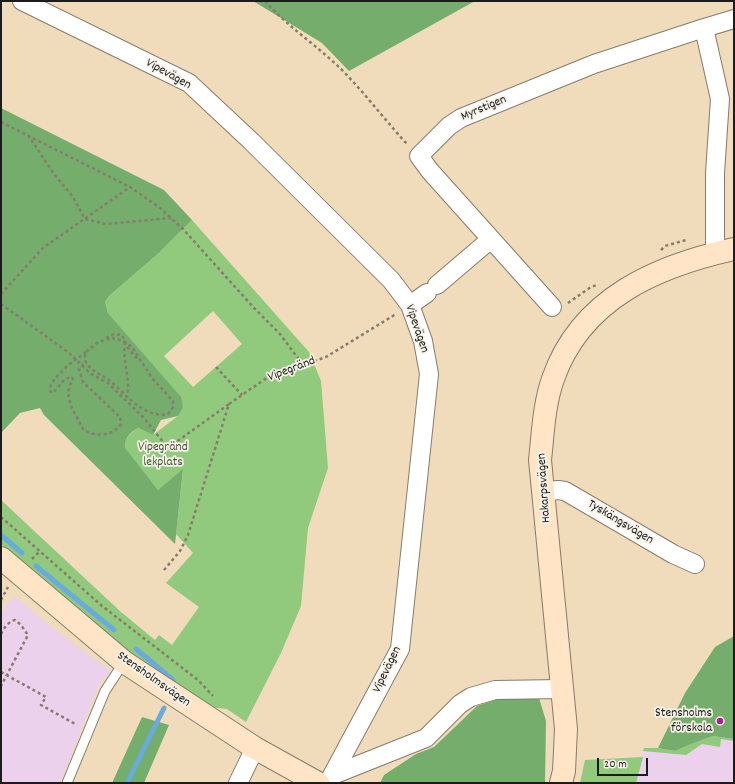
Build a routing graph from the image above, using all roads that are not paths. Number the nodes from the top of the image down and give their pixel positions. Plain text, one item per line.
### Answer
1 (22, 1) edge
2 (734, 19) edge
3 (704, 28) junction
4 (491, 239) junction
5 (725, 251) edge
6 (410, 305) junction
7 (552, 307) dead end
8 (544, 492) junction
9 (1, 558) edge
10 (695, 564) dead end
11 (124, 662) junction
12 (562, 689) junction
13 (254, 748) junction
14 (327, 780) edge
15 (67, 783) edge
16 (238, 783) edge
17 (561, 783) edge

1 - 6 street, Vipevägen
2 - 3 street, Myrstigen
3 - 4 street, Myrstigen
3 - 5 street
4 - 6 street
4 - 7 street
5 - 8 street, Hakarpsvägen
6 - 14 street, Vipevägen
8 - 10 street, Tyskängsvägen
8 - 12 street, Hakarpsvägen
9 - 11 street, Stensholmsvägen
11 - 13 street, Stensholmsvägen
11 - 15 lane
12 - 14 street
12 - 17 street, Hakarpsvägen
13 - 14 street, Stensholmsvägen
13 - 16 street

